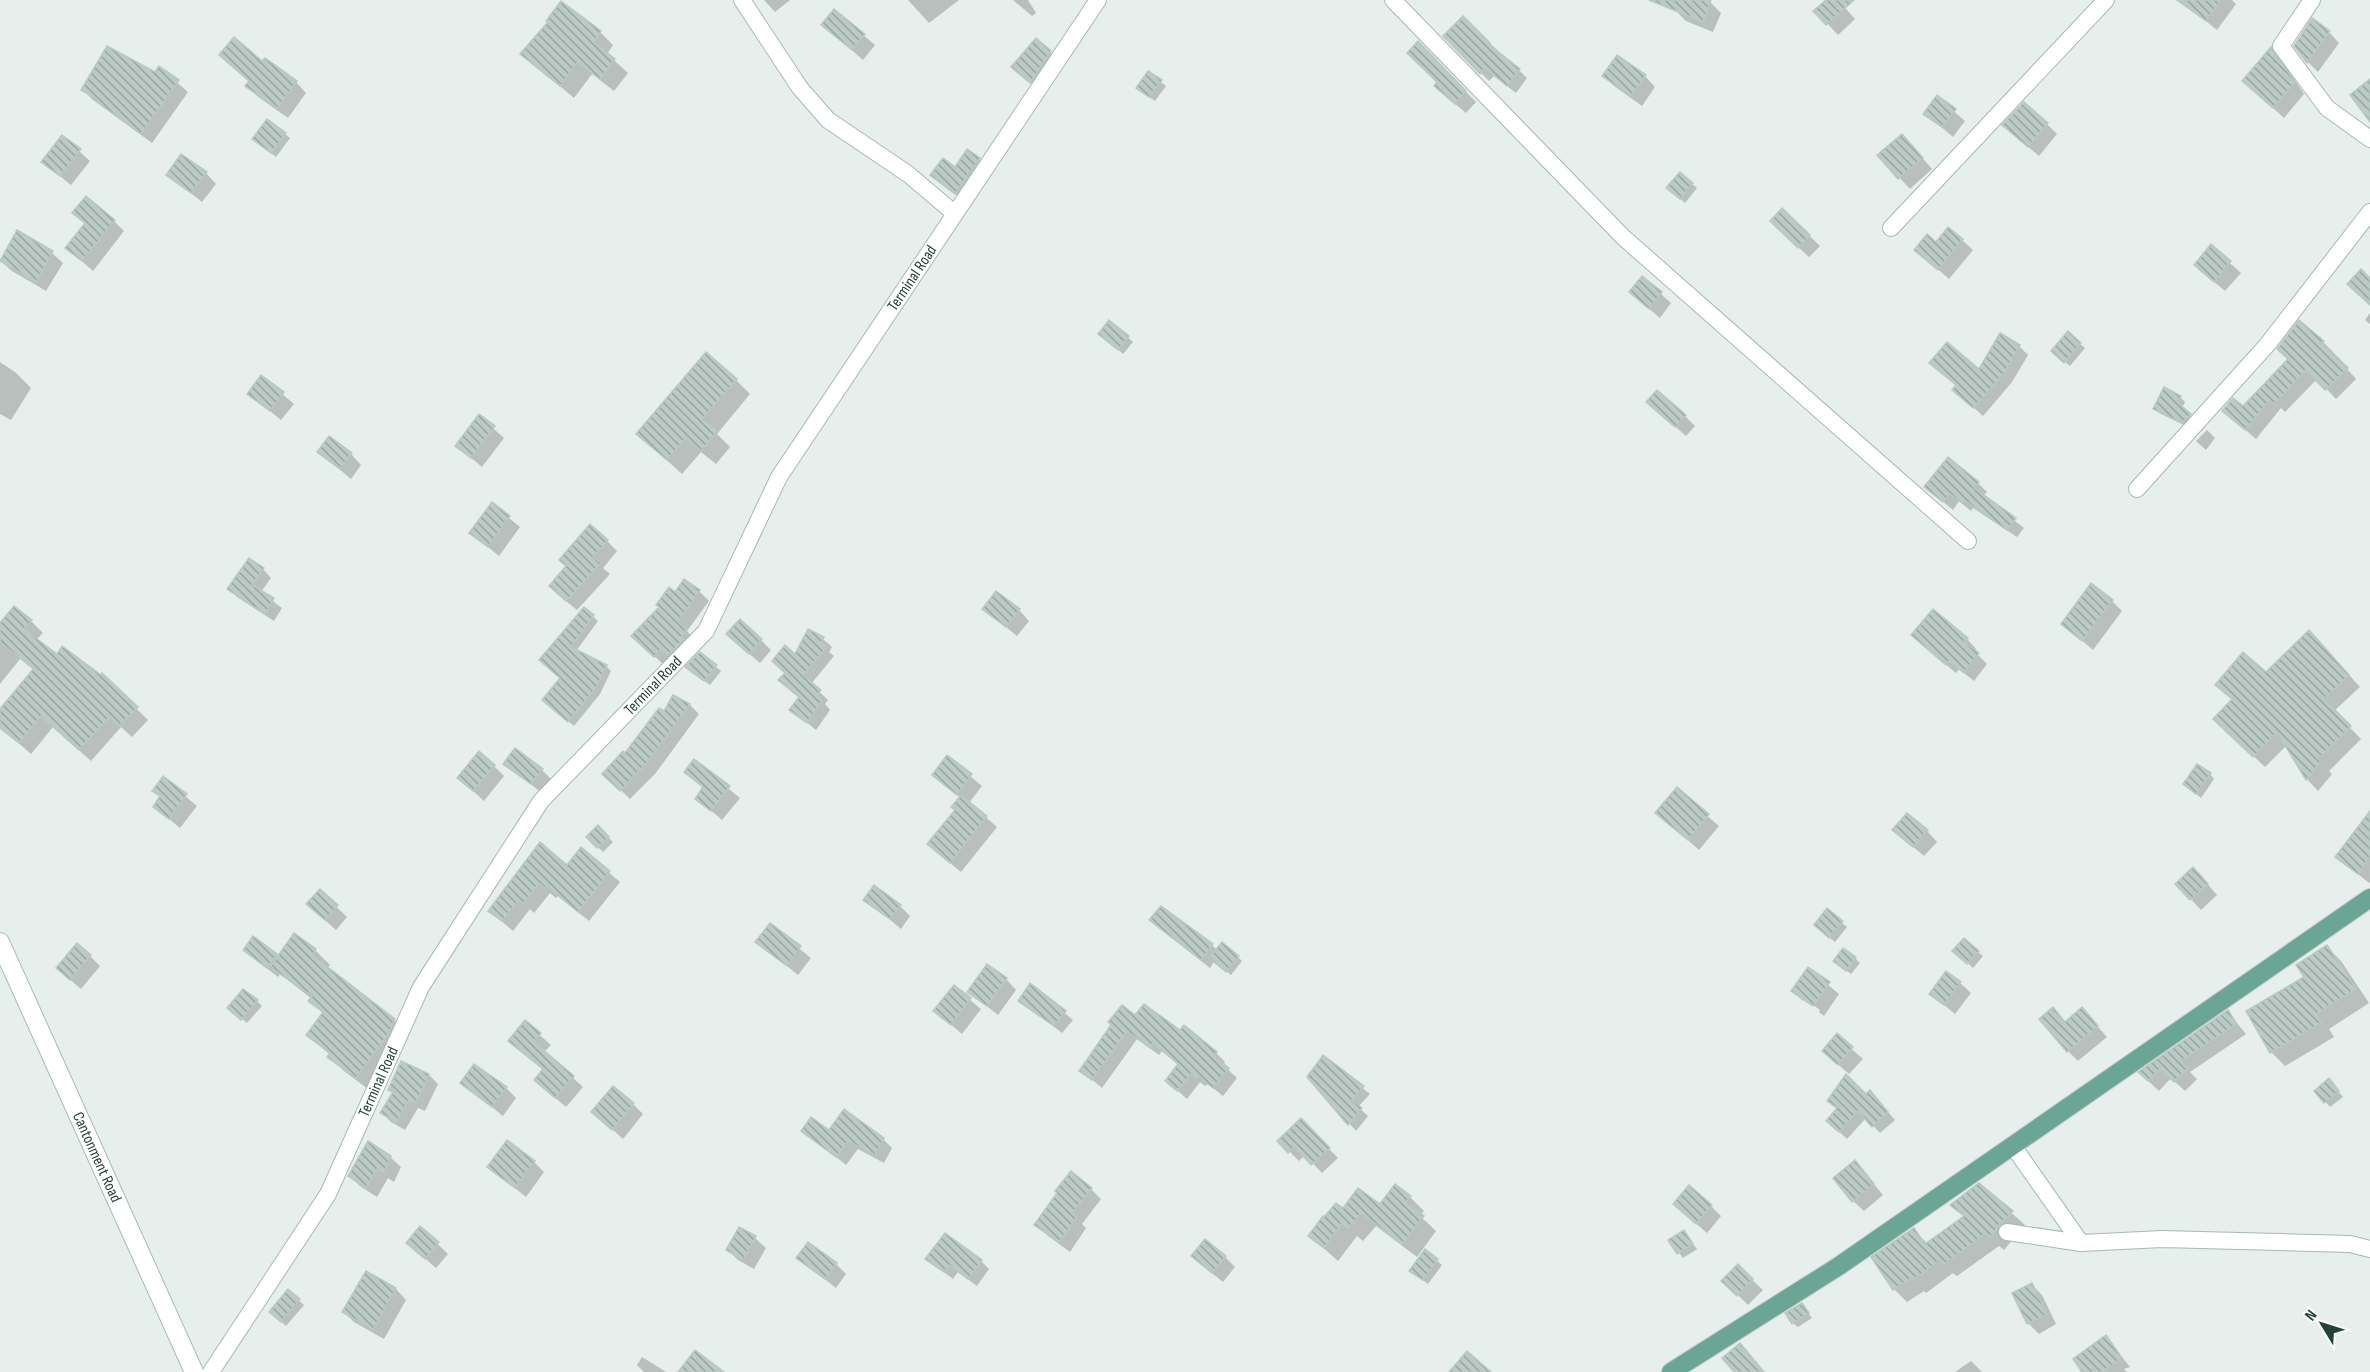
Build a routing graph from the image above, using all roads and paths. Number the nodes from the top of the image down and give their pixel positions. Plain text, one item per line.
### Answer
1 (742, 0) edge
2 (1098, 0) edge
3 (1393, 0) edge
4 (2106, 0) edge
5 (2312, 0) edge
6 (2370, 139) edge
7 (2370, 212) edge
8 (954, 213) junction
9 (1891, 228) dead end
10 (2137, 489) dead end
11 (1968, 541) dead end
12 (2370, 898) edge
13 (0, 942) edge
14 (2013, 1146) junction
15 (2007, 1232) dead end
16 (2081, 1243) junction
17 (2370, 1249) edge
18 (194, 1372) edge
19 (212, 1372) edge
20 (1671, 1372) edge

1 - 8 street
2 - 8 street, Terminal Road
3 - 11 street
4 - 9 street
5 - 6 street
7 - 10 street
8 - 19 street, Terminal Road
12 - 14 main road
13 - 18 street, Cantonment Road
14 - 16 street
14 - 20 main road
15 - 16 street
16 - 17 street

